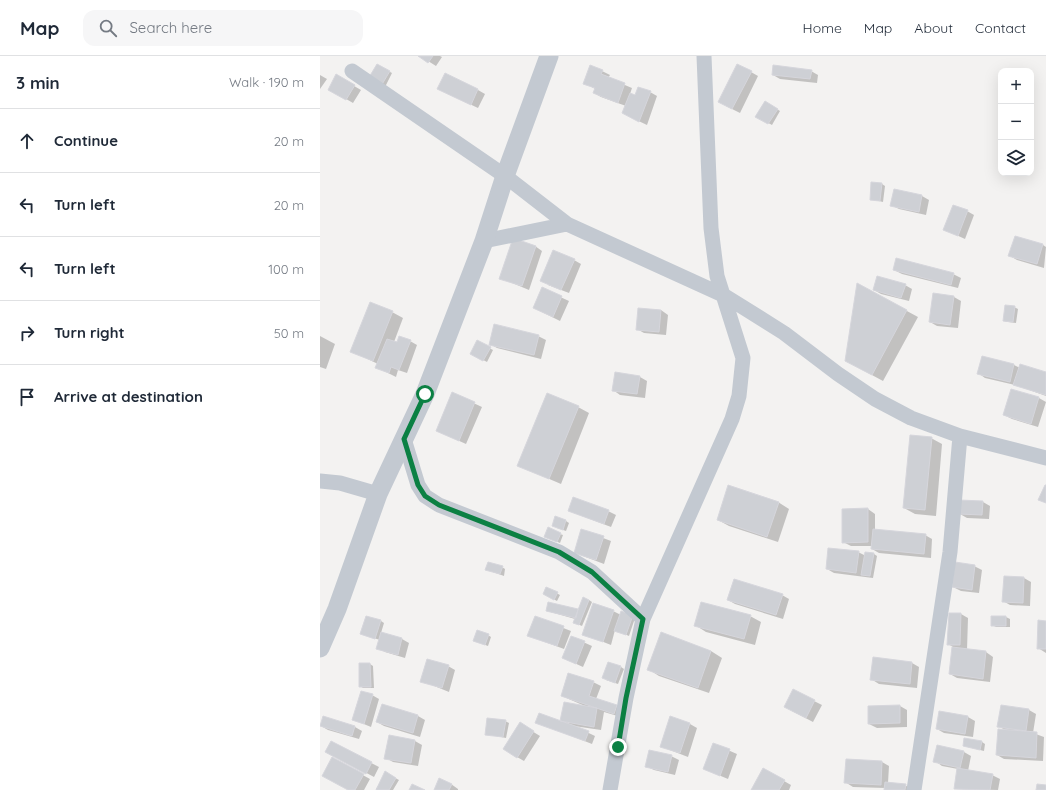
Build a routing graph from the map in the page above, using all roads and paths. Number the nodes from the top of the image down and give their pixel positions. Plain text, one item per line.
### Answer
1 (549, 56) edge
2 (704, 56) edge
3 (352, 71) dead end
4 (505, 176) junction
5 (568, 224) junction
6 (484, 241) junction
7 (724, 296) junction
8 (960, 436) junction
9 (404, 439) junction
10 (1046, 458) edge
11 (320, 480) edge
12 (378, 494) junction
13 (643, 619) junction
14 (320, 648) edge
15 (610, 790) edge
16 (914, 790) edge

1 - 4 street
2 - 7 street
3 - 4 street
4 - 5 street
4 - 6 street
5 - 6 street
5 - 7 street
6 - 9 street
7 - 8 street
7 - 13 street
8 - 10 street
8 - 16 street
9 - 12 street
9 - 13 street
11 - 12 street
12 - 14 street
13 - 15 street

